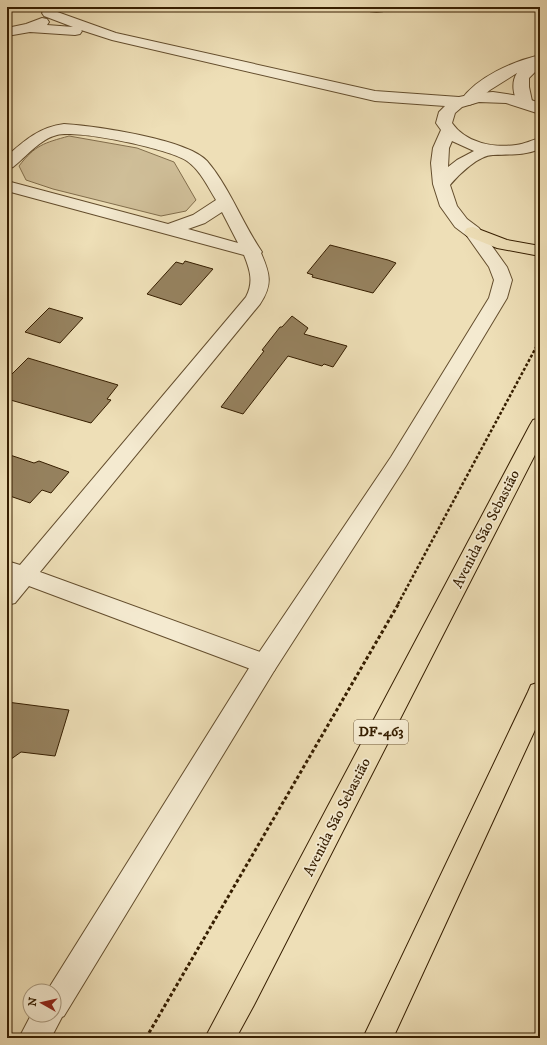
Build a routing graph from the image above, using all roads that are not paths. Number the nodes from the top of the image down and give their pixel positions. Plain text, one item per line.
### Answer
1 (370, 7) edge
2 (375, 7) edge
3 (383, 7) edge
4 (49, 10) edge
5 (30, 28) junction
6 (10, 33) edge
7 (112, 36) junction
8 (540, 59) edge
9 (375, 96) junction
10 (465, 101) junction
11 (524, 101) junction
12 (540, 109) edge
13 (437, 121) junction
14 (538, 145) edge
15 (489, 150) junction
16 (7, 164) edge
17 (441, 184) junction
18 (7, 186) edge
19 (224, 202) junction
20 (170, 229) junction
21 (473, 232) junction
22 (540, 251) edge
23 (253, 252) junction
24 (540, 424) edge
25 (16, 573) edge
26 (7, 597) edge
27 (265, 664) junction
28 (540, 692) edge
29 (62, 993) edge
30 (43, 1023) edge
31 (34, 1038) edge
32 (220, 1038) edge
33 (378, 1038) edge

1 - 2 street
2 - 3 street
4 - 5 street
4 - 7 street
5 - 6 street
5 - 7 street
7 - 9 street
8 - 10 street
8 - 11 street
9 - 10 street
9 - 13 street
10 - 11 street
10 - 13 street
11 - 12 street
13 - 15 street
13 - 17 street
14 - 15 street
15 - 17 street
16 - 19 street
17 - 21 street
18 - 20 street
19 - 20 street
19 - 23 street
20 - 23 street
21 - 22 main road
21 - 27 street
23 - 25 street
24 - 32 main road, Avenida São Sebastião / DF-463
25 - 26 street
25 - 27 street
27 - 29 street
28 - 33 main road
30 - 31 street

